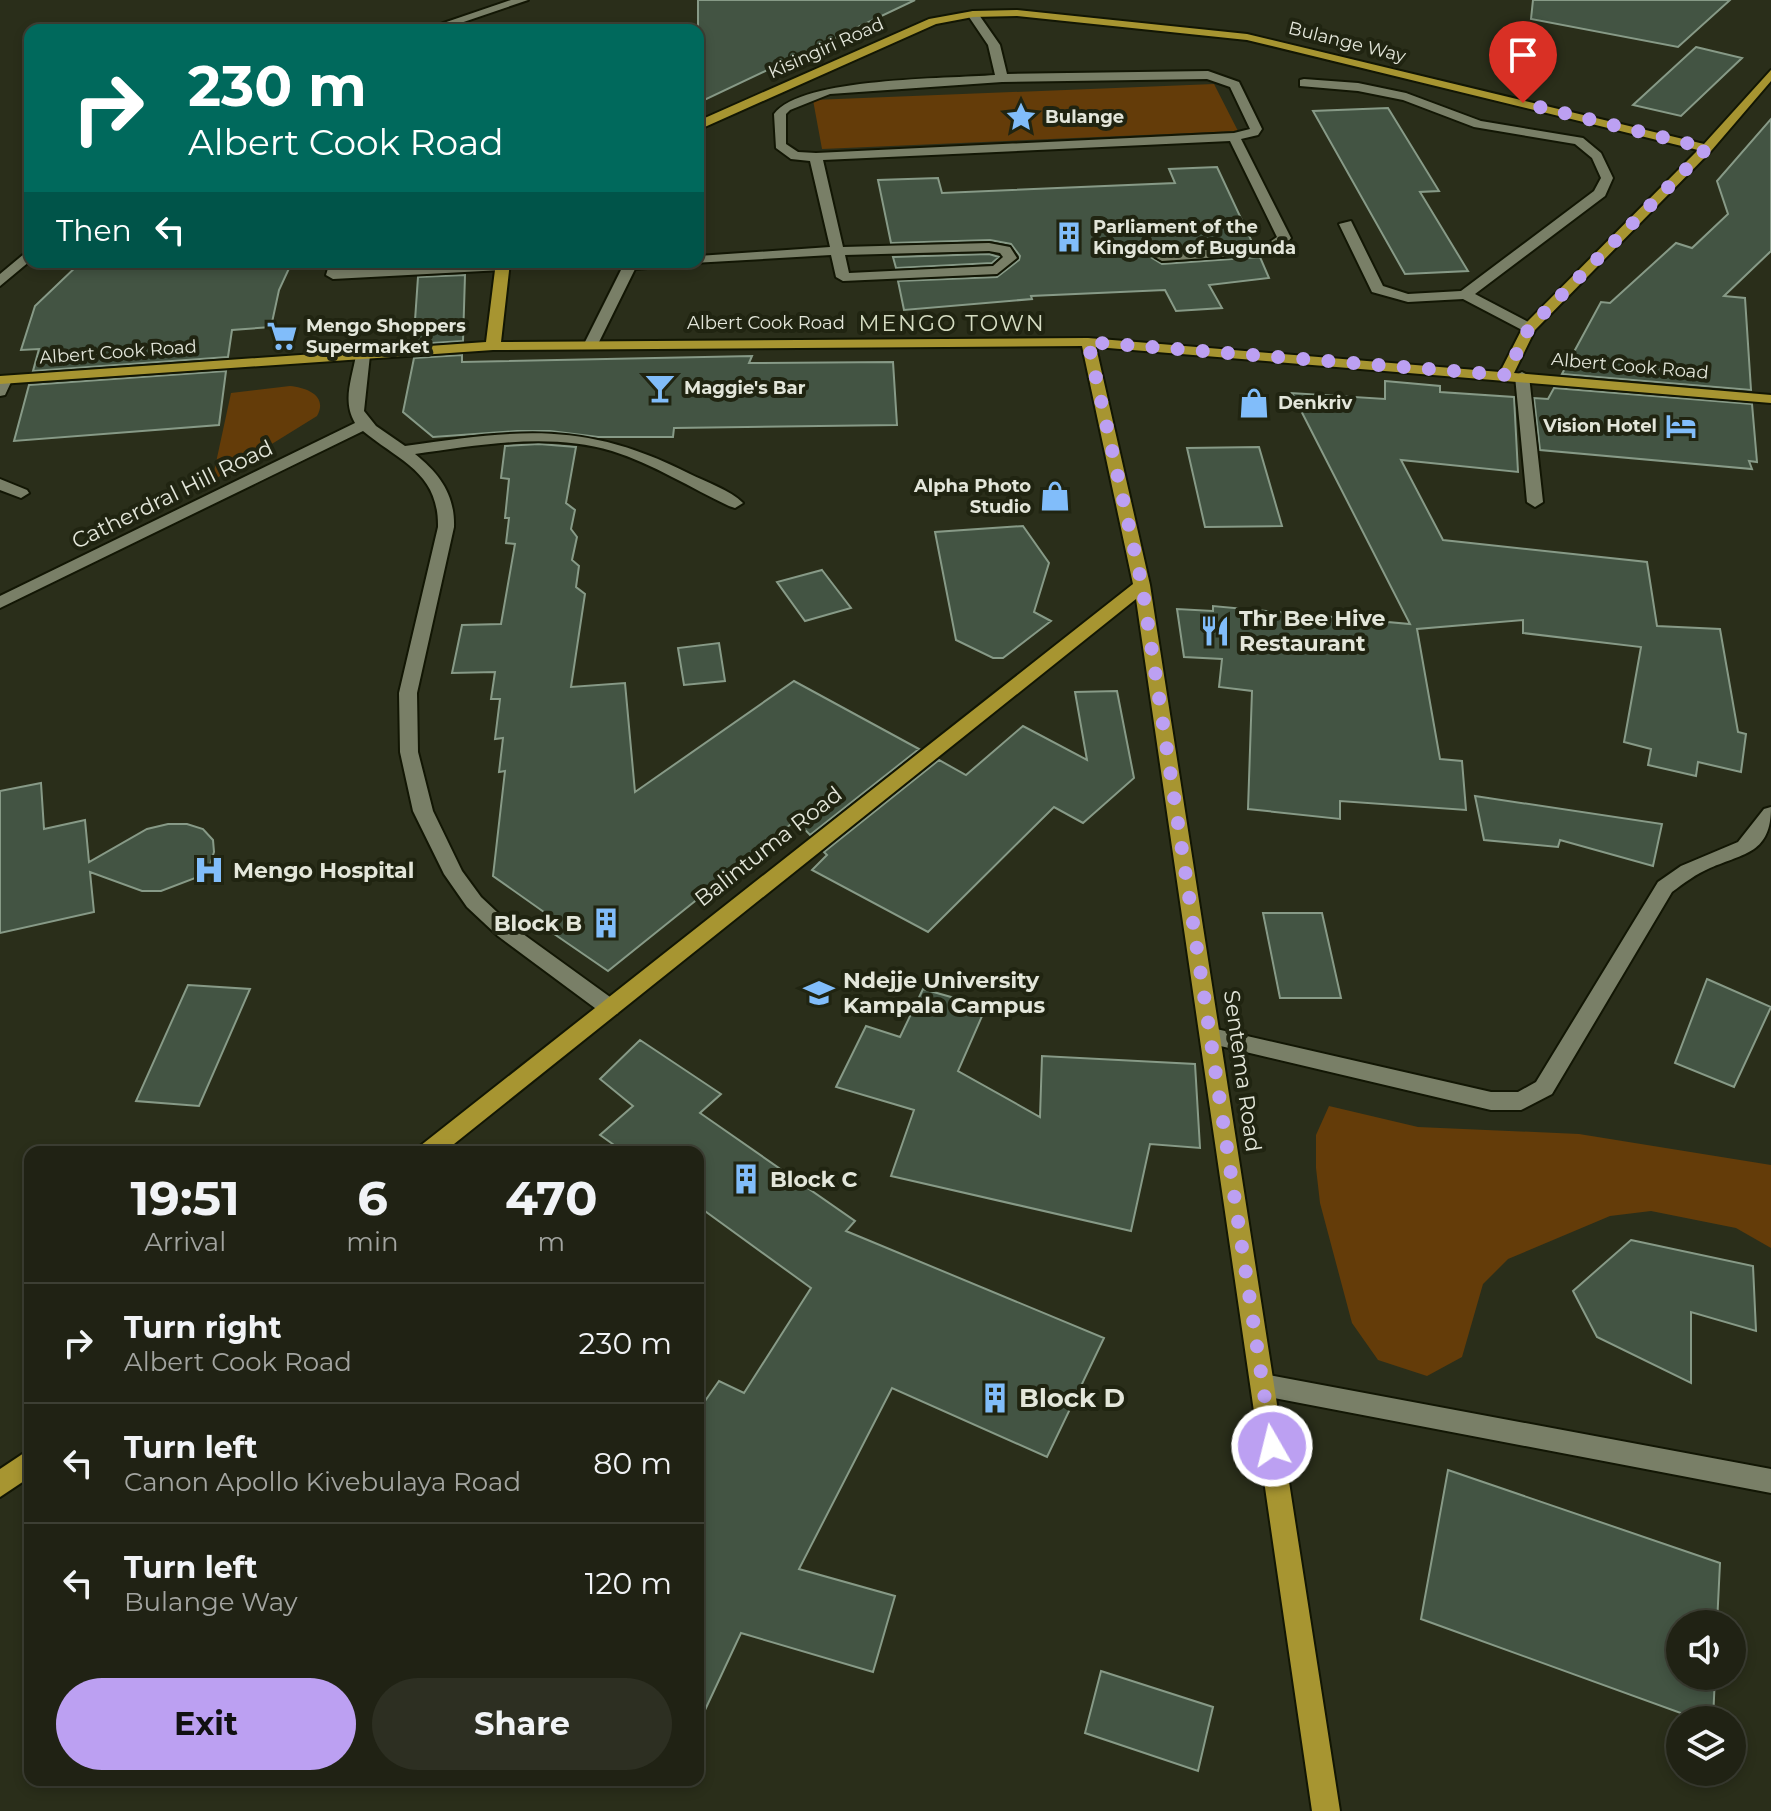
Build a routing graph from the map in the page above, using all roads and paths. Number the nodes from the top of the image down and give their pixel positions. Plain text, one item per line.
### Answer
1 (522, 0) edge
2 (970, 0) edge
3 (973, 14) junction
4 (448, 24) edge
5 (1771, 74) edge
6 (1002, 78) junction
7 (1304, 83) dead end
8 (704, 123) edge
9 (1234, 137) junction
10 (1707, 148) junction
11 (816, 157) junction
12 (1346, 224) dead end
13 (835, 251) junction
14 (1162, 257) dead end
15 (24, 259) edge
16 (704, 260) edge
17 (335, 268) edge
18 (441, 268) edge
19 (502, 268) edge
20 (629, 268) edge
21 (0, 282) edge
22 (1465, 295) junction
23 (1529, 328) junction
24 (1088, 342) junction
25 (591, 344) junction
26 (493, 346) junction
27 (363, 355) junction
28 (1514, 376) junction
29 (2, 384) edge
30 (1771, 399) edge
31 (363, 425) junction
32 (405, 451) junction
33 (0, 484) edge
34 (21, 493) dead end
35 (1535, 502) dead end
36 (735, 503) dead end
37 (1142, 585) junction
38 (0, 603) edge
39 (1771, 814) edge
40 (610, 1008) junction
41 (1212, 1036) junction
42 (436, 1146) edge
43 (1263, 1385) junction
44 (24, 1466) edge
45 (1771, 1481) edge
46 (0, 1485) edge
47 (1326, 1811) edge

1 - 4 street
2 - 3 main road
3 - 6 street
3 - 8 main road, Kisingiri Road
3 - 10 main road, Bulange Way
5 - 10 main road
6 - 9 street
6 - 11 street
7 - 22 street
9 - 11 street
9 - 14 street
10 - 23 main road
11 - 13 street
12 - 22 street
13 - 13 street
13 - 16 street
15 - 21 street
17 - 18 street
19 - 26 main road
20 - 25 street
22 - 23 street
23 - 28 main road
24 - 25 main road, Albert Cook Road
24 - 28 main road, Albert Cook Road
24 - 37 main road, Sentema Road
25 - 26 main road, Albert Cook Road
26 - 27 main road, Albert Cook Road
27 - 29 main road, Albert Cook Road
27 - 31 street
28 - 30 main road, Albert Cook Road
28 - 35 street
31 - 32 street
31 - 38 street, Catherdral Hill Road
32 - 36 street
32 - 40 street
33 - 34 street
37 - 40 main road, Balintuma Road
37 - 41 main road, Sentema Road
39 - 41 street
40 - 42 main road, Balintuma Road
41 - 43 main road, Sentema Road
43 - 45 street
43 - 47 main road, Sentema Road
44 - 46 main road

